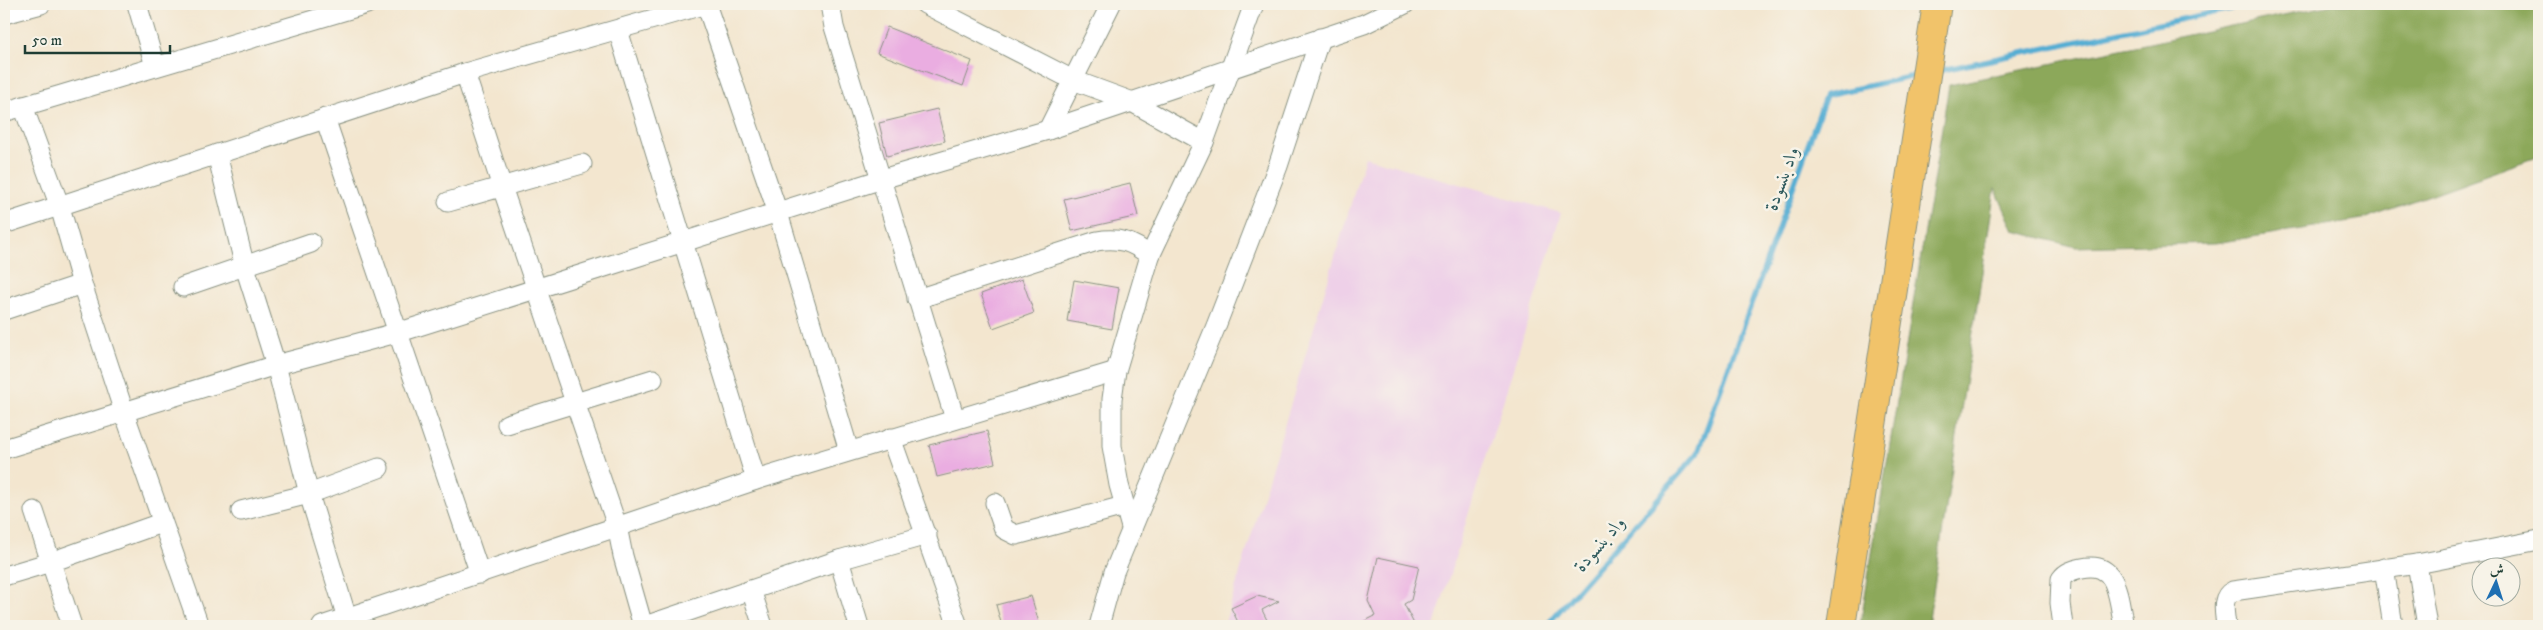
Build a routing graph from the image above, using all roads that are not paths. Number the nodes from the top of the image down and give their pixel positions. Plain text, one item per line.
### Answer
1 (41, 4) edge
2 (137, 4) edge
3 (367, 4) edge
4 (706, 4) edge
5 (830, 4) edge
6 (925, 4) edge
7 (1111, 4) edge
8 (1254, 4) edge
9 (1405, 4) edge
10 (1937, 4) edge
11 (4, 14) edge
12 (618, 30) junction
13 (1320, 38) junction
14 (155, 66) junction
15 (1232, 67) junction
16 (465, 73) junction
17 (1072, 80) junction
18 (1130, 101) junction
19 (23, 106) junction
20 (4, 112) edge
21 (325, 118) junction
22 (1048, 130) junction
23 (1204, 142) junction
24 (217, 154) junction
25 (582, 164) dead end
26 (882, 179) junction
27 (502, 187) junction
28 (448, 202) dead end
29 (60, 207) junction
30 (778, 213) junction
31 (4, 224) edge
32 (683, 241) junction
33 (312, 243) dead end
34 (1150, 256) junction
35 (244, 267) junction
36 (82, 284) junction
37 (183, 287) dead end
38 (536, 287) junction
39 (917, 300) junction
40 (4, 310) edge
41 (400, 332) junction
42 (276, 365) junction
43 (1116, 371) junction
44 (653, 379) dead end
45 (575, 405) junction
46 (124, 412) junction
47 (955, 419) junction
48 (507, 424) dead end
49 (891, 438) junction
50 (4, 449) edge
51 (849, 451) junction
52 (379, 468) dead end
53 (756, 480) junction
54 (309, 494) junction
55 (996, 504) dead end
56 (1124, 506) junction
57 (34, 511) dead end
58 (242, 511) dead end
59 (161, 523) junction
60 (617, 526) junction
61 (1132, 531) junction
62 (927, 535) junction
63 (2539, 540) edge
64 (839, 560) junction
65 (51, 562) junction
66 (2417, 564) junction
67 (2384, 568) junction
68 (480, 574) junction
69 (4, 576) edge
70 (751, 590) junction
71 (347, 618) junction
72 (72, 626) edge
73 (199, 626) edge
74 (322, 626) edge
75 (644, 626) edge
76 (763, 626) edge
77 (860, 626) edge
78 (958, 626) edge
79 (1099, 626) edge
80 (1841, 626) edge
81 (2063, 626) edge
82 (2124, 626) edge
83 (2226, 626) edge
84 (2393, 626) edge
85 (2427, 626) edge

1 - 11 street
2 - 14 street
3 - 14 street
4 - 12 street
4 - 30 street
5 - 26 street
6 - 17 street
7 - 17 street
8 - 15 street
9 - 13 street
10 - 80 main road
12 - 16 street
12 - 32 street
13 - 15 street
13 - 61 street
14 - 19 street
15 - 18 street
15 - 23 street
16 - 21 street
16 - 27 street
17 - 18 street
17 - 22 street
18 - 22 street
18 - 23 street
19 - 20 street
19 - 29 street
21 - 24 street
21 - 41 street
22 - 26 street
23 - 34 street
24 - 29 street
24 - 35 street
25 - 27 street
26 - 30 street
26 - 39 street
27 - 28 street
27 - 38 street
29 - 31 street
29 - 36 street
30 - 32 street
30 - 51 street
32 - 38 street
32 - 53 street
33 - 35 street
34 - 39 street
34 - 43 street
35 - 37 street
35 - 42 street
36 - 40 street
36 - 46 street
38 - 41 street
38 - 45 street
39 - 47 street
41 - 42 street
41 - 68 street
42 - 46 street
42 - 54 street
43 - 47 street
43 - 56 street
44 - 45 street
45 - 48 street
45 - 60 street
46 - 50 street
46 - 59 street
47 - 49 street
49 - 51 street
49 - 62 street
51 - 53 street
52 - 54 street
53 - 60 street
54 - 58 street
54 - 71 street
55 - 56 street
56 - 61 street
57 - 65 street
59 - 65 street
59 - 73 street
60 - 68 street
60 - 75 street
61 - 79 street
62 - 64 street
62 - 78 street
63 - 66 street
64 - 70 street
64 - 77 street
65 - 69 street
65 - 72 street
66 - 67 street
66 - 85 street
67 - 83 street
67 - 84 street
68 - 71 street
70 - 75 street
70 - 76 street
71 - 74 street
81 - 82 street

